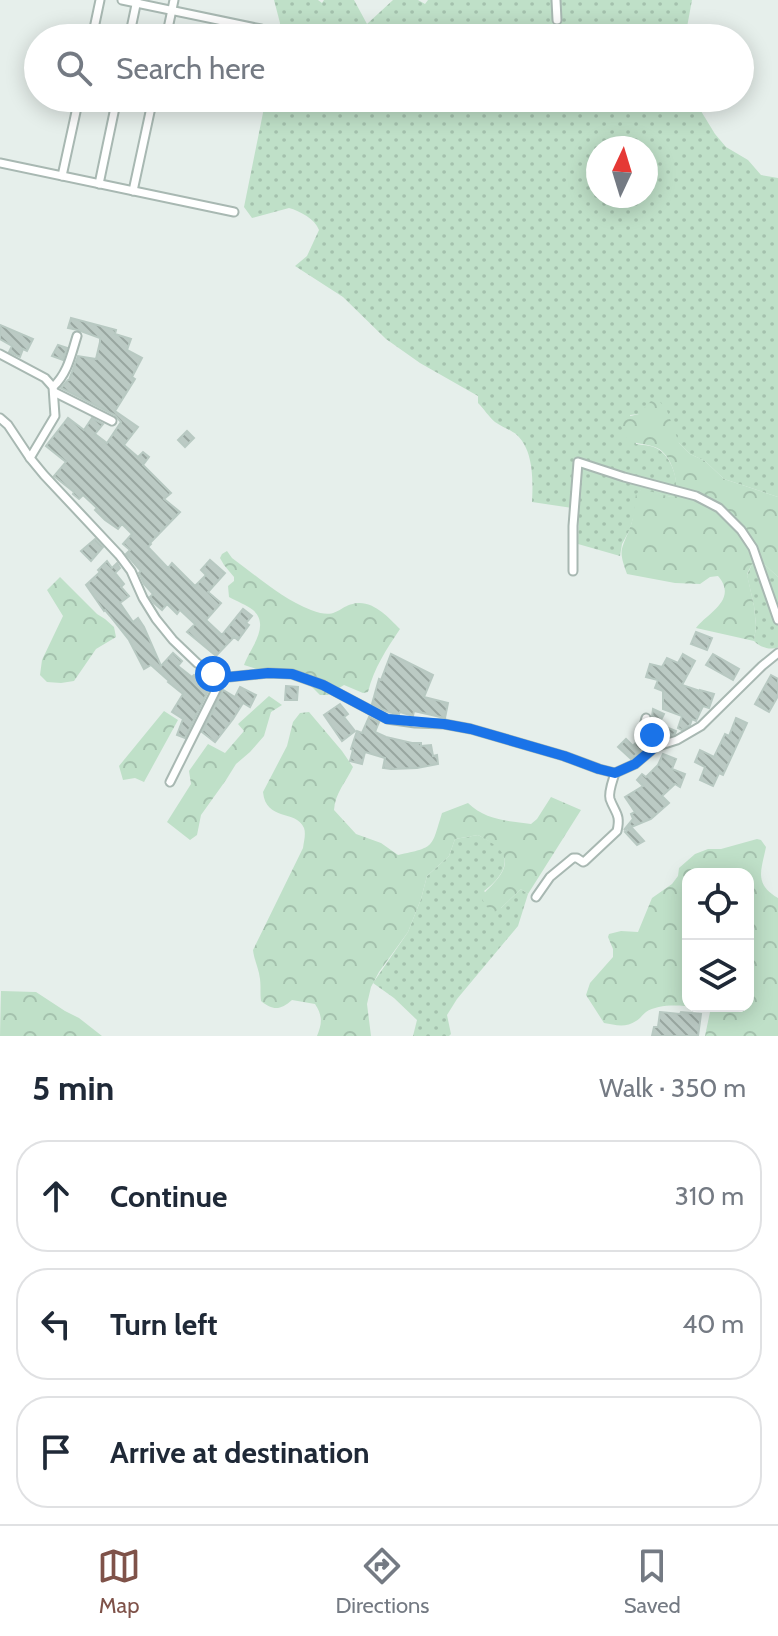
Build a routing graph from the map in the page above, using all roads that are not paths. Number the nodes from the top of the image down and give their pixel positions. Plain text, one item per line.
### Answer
1 (100, 0) edge
2 (122, 0) edge
3 (174, 0) edge
4 (556, 0) edge
5 (137, 2) edge
6 (172, 10) junction
7 (557, 20) dead end
8 (95, 24) edge
9 (132, 24) edge
10 (169, 24) edge
11 (238, 24) edge
12 (76, 112) edge
13 (114, 112) edge
14 (150, 112) edge
15 (0, 163) edge
16 (62, 176) junction
17 (99, 184) junction
18 (133, 191) junction
19 (234, 212) dead end
20 (77, 336) dead end
21 (0, 354) edge
22 (53, 389) junction
23 (0, 418) edge
24 (112, 421) dead end
25 (30, 458) junction
26 (573, 571) dead end
27 (778, 620) edge
28 (778, 653) edge
29 (223, 676) junction
30 (646, 718) dead end
31 (655, 747) junction
32 (615, 773) junction
33 (170, 782) dead end
34 (536, 897) dead end

1 - 8 street
2 - 5 street
3 - 6 street
4 - 7 street
5 - 6 street
5 - 9 street
6 - 10 street
6 - 11 street
12 - 16 street
13 - 17 street
14 - 18 street
15 - 16 street
16 - 17 street
17 - 18 street
18 - 19 street
20 - 22 street
21 - 22 street
22 - 24 street
22 - 25 street
23 - 25 street
25 - 29 street
26 - 27 street
28 - 31 street
29 - 32 street
29 - 33 street
30 - 31 street
31 - 32 street
32 - 34 street

